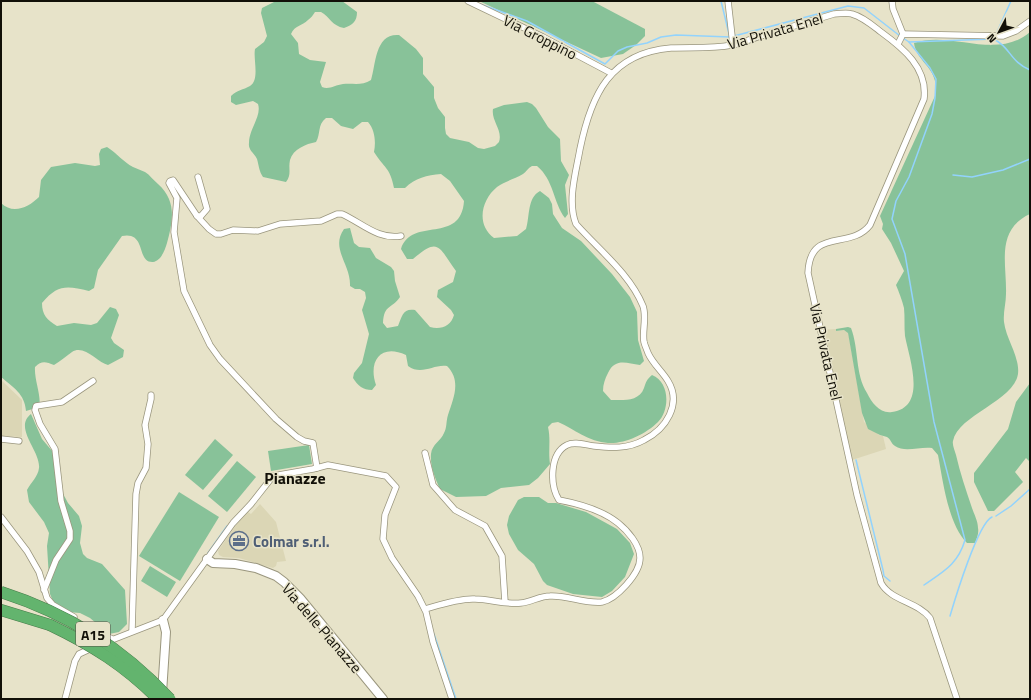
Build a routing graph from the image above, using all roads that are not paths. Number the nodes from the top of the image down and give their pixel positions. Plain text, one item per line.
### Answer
1 (468, 1) edge
2 (728, 1) edge
3 (892, 1) edge
4 (1030, 21) edge
5 (903, 34) junction
6 (899, 42) junction
7 (732, 43) junction
8 (611, 73) junction
9 (198, 177) dead end
10 (197, 216) junction
11 (401, 236) dead end
12 (93, 381) dead end
13 (151, 395) dead end
14 (1, 439) edge
15 (19, 441) dead end
16 (425, 453) dead end
17 (317, 468) junction
18 (1, 517) edge
19 (207, 559) junction
20 (44, 590) junction
21 (1, 592) edge
22 (505, 602) junction
23 (425, 609) junction
24 (1, 610) edge
25 (163, 620) junction
26 (132, 631) junction
27 (112, 639) junction
28 (65, 699) edge
29 (158, 699) edge
30 (161, 699) edge
31 (170, 699) edge
32 (383, 699) edge
33 (452, 699) edge
34 (957, 699) edge

1 - 8 street, Via Groppino
2 - 7 street
3 - 5 street
4 - 5 street
5 - 6 street
6 - 7 street, Via Privata Enel
6 - 34 street, Via Privata Enel
7 - 8 street, Via Privata Enel
8 - 22 street, Via Privata Enel
9 - 10 street
10 - 11 street
10 - 17 street
12 - 20 street
13 - 26 street
14 - 15 street
16 - 22 street
17 - 19 street
17 - 23 street
18 - 20 street
19 - 25 street
19 - 32 street, Via delle Pianazze
20 - 27 street
21 - 31 highway, A15 / A15, bridge
22 - 23 street, Via Privata Enel
23 - 33 street
24 - 29 highway, A15 / A15, bridge
25 - 26 street
25 - 30 street
26 - 27 street
27 - 28 street

